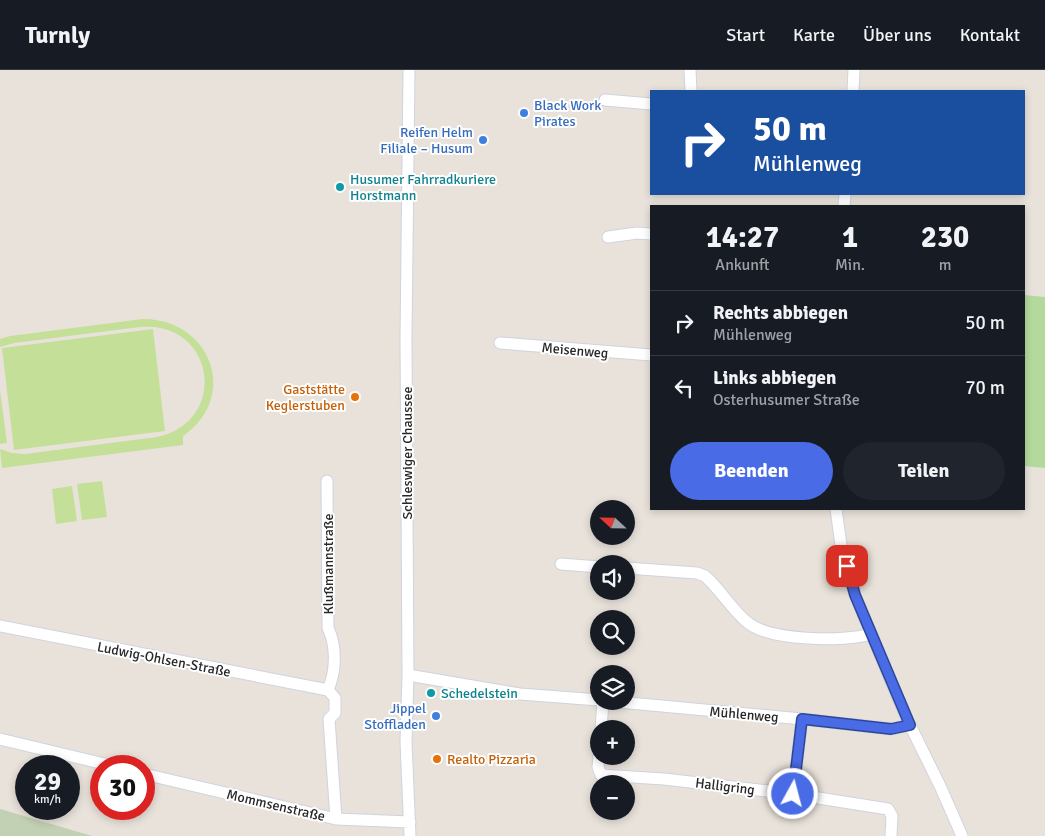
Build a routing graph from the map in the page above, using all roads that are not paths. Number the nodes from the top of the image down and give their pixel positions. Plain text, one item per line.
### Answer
1 (409, 70) edge
2 (690, 70) edge
3 (854, 70) edge
4 (691, 90) edge
5 (853, 90) edge
6 (605, 100) dead end
7 (650, 104) edge
8 (650, 234) edge
9 (608, 237) dead end
10 (500, 343) dead end
11 (650, 355) edge
12 (327, 481) dead end
13 (836, 510) edge
14 (561, 564) dead end
15 (590, 566) edge
16 (635, 569) edge
17 (0, 626) edge
18 (871, 634) junction
19 (408, 675) junction
20 (328, 690) junction
21 (590, 699) edge
22 (635, 704) edge
23 (802, 719) junction
24 (910, 725) junction
25 (0, 739) edge
26 (90, 761) edge
27 (598, 765) edge
28 (155, 777) edge
29 (793, 794) junction
30 (336, 819) junction
31 (410, 822) junction
32 (410, 836) edge
33 (891, 836) edge
34 (962, 836) edge

1 - 19 street, Schleswiger Chaussee
2 - 4 street
3 - 5 street
6 - 7 street
8 - 9 street
10 - 11 street, Meisenweg
12 - 20 street, Klußmannstraße
13 - 18 street
14 - 15 street
16 - 18 street
17 - 20 street, Ludwig-Ohlsen-Straße
18 - 24 street
19 - 21 street
19 - 31 street, Schleswiger Chaussee
20 - 30 street
22 - 23 street, Mühlenweg
23 - 24 street, Mühlenweg
23 - 29 street
24 - 34 street
25 - 26 street
27 - 29 street, Halligring
28 - 30 street, Mommsenstraße
29 - 33 street
30 - 31 street, Mommsenstraße
31 - 32 street, Schleswiger Chaussee

